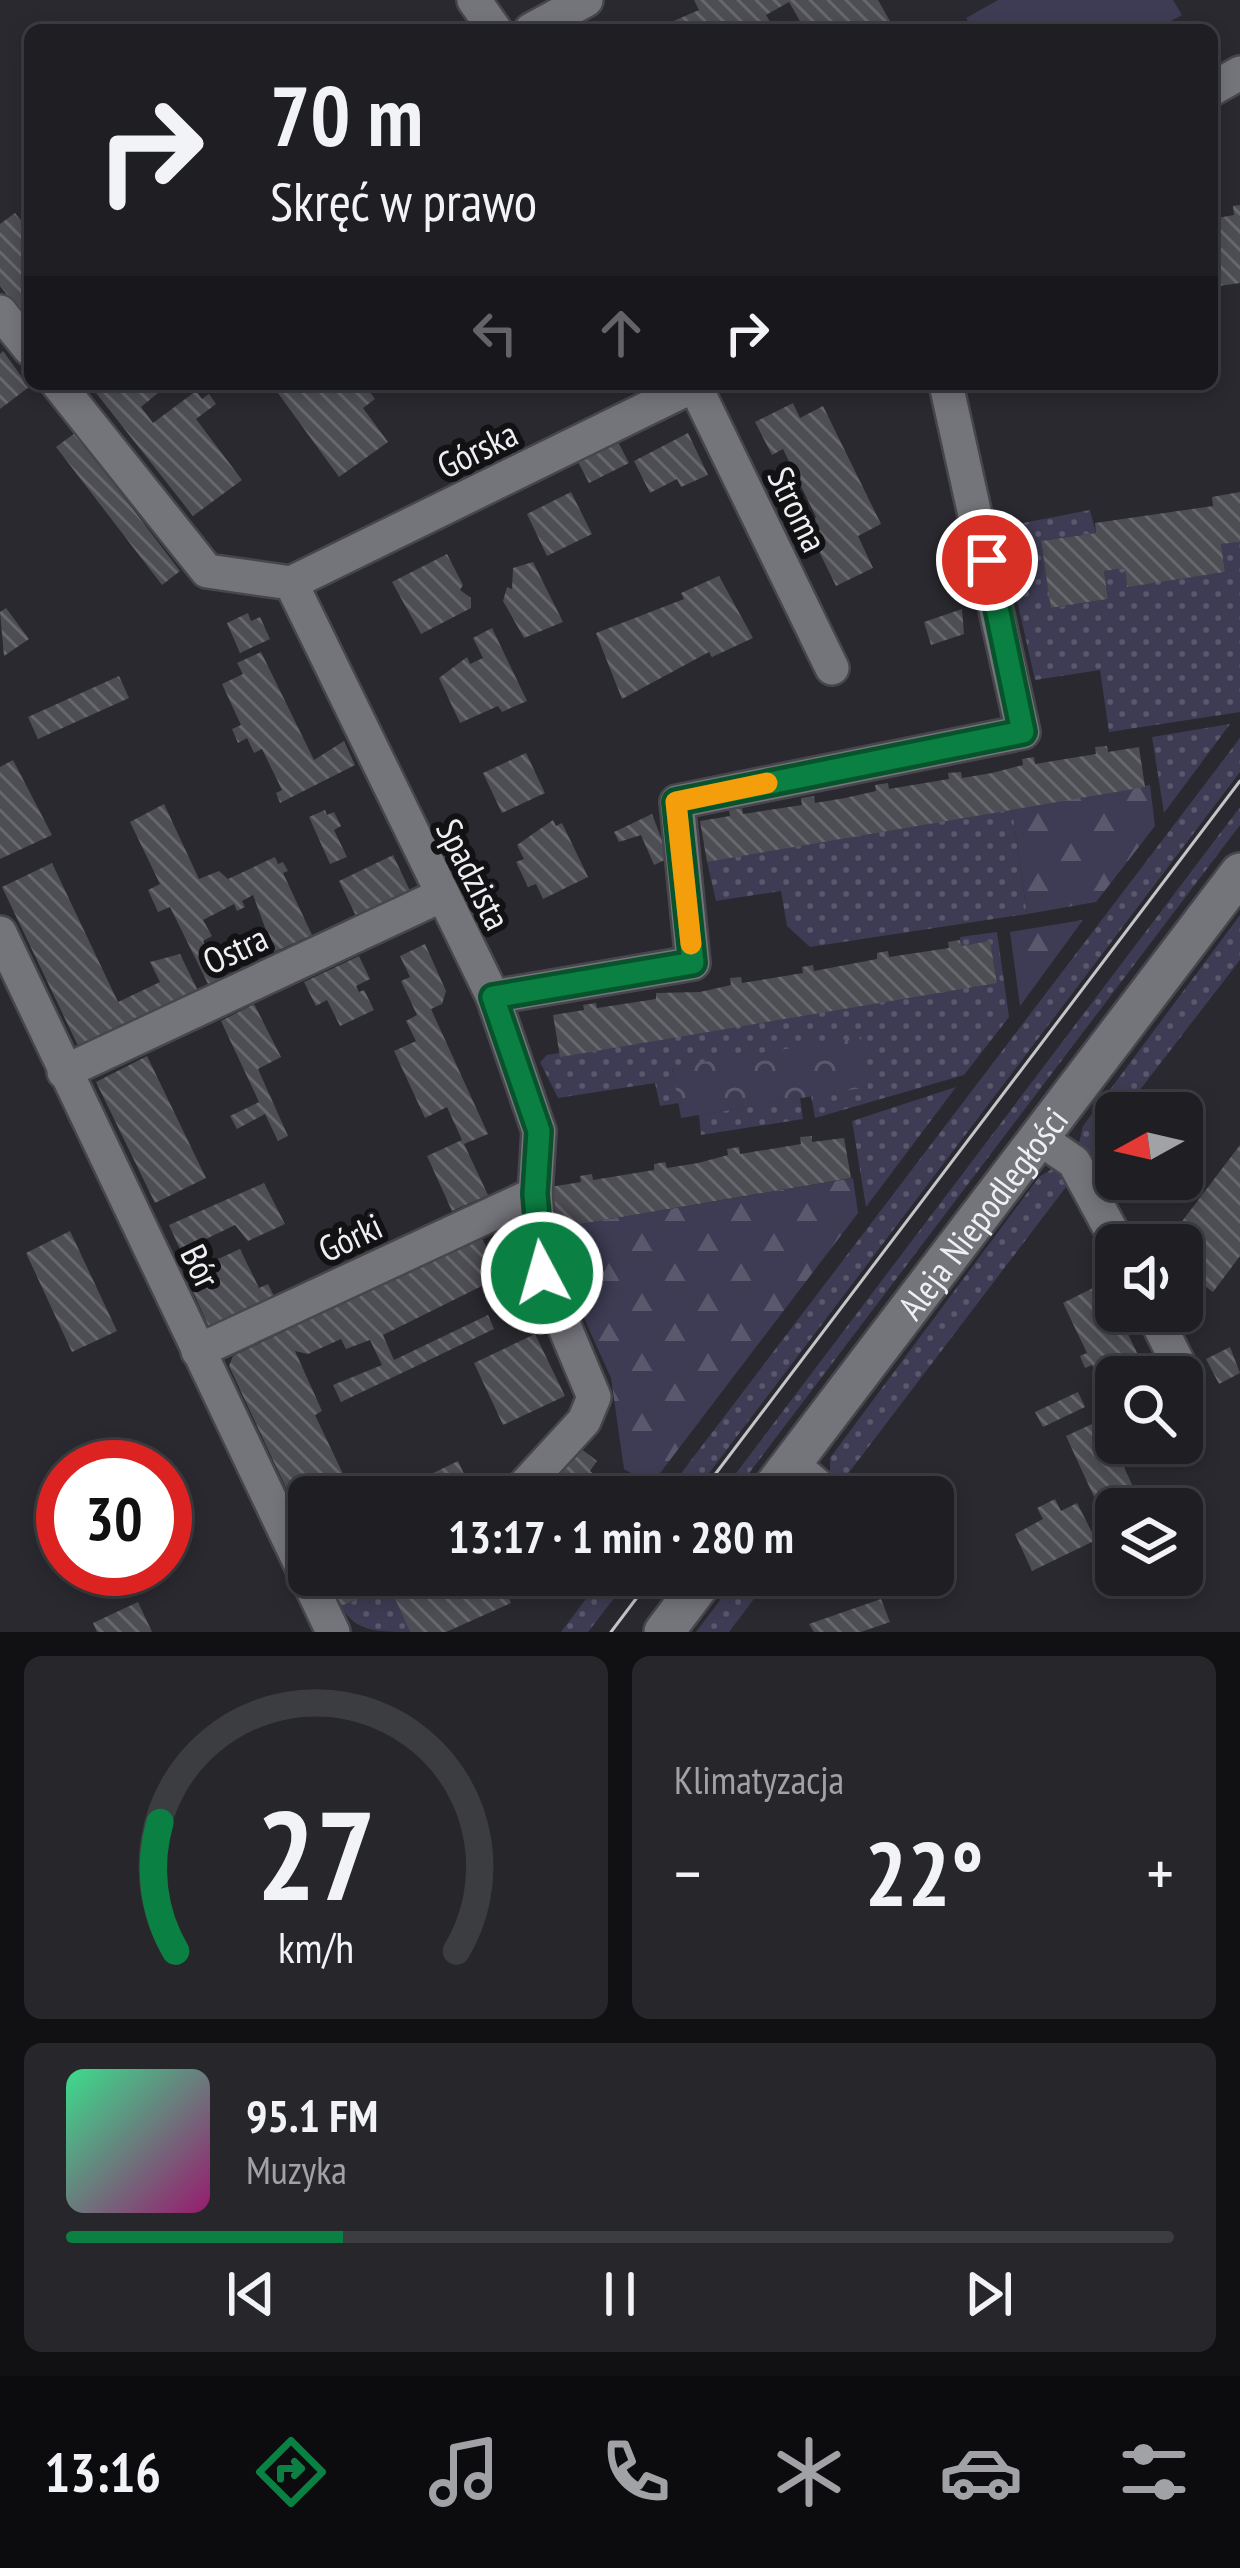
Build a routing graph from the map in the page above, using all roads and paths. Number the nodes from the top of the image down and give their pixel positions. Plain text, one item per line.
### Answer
1 (586, 0) edge
2 (542, 24) edge
3 (63, 390) edge
4 (683, 390) edge
5 (698, 390) edge
6 (947, 390) edge
7 (291, 583) junction
8 (832, 668) dead end
9 (1240, 873) edge
10 (440, 896) junction
11 (0, 933) edge
12 (493, 997) junction
13 (64, 1072) junction
14 (1039, 1138) junction
15 (535, 1194) junction
16 (1108, 1224) edge
17 (198, 1351) junction
18 (796, 1457) junction
19 (533, 1476) edge
20 (782, 1476) edge
21 (819, 1476) edge
22 (691, 1596) edge
23 (333, 1632) edge
24 (664, 1632) edge

1 - 2 street
3 - 7 street
4 - 7 street, Górska
5 - 8 street, Stroma
6 - 12 street
7 - 10 street, Spadzista
9 - 14 street, Aleja Niepodległości
10 - 12 street, Spadzista
10 - 13 street, Ostra
11 - 13 street, Bór
12 - 15 street, Spadzista
13 - 17 street, Bór
14 - 16 street
14 - 18 street, Aleja Niepodległości
15 - 17 street, Górki
15 - 19 street, Spadzista
17 - 23 street, Bór
18 - 20 street, Aleja Niepodległości
18 - 21 lane
22 - 24 street

